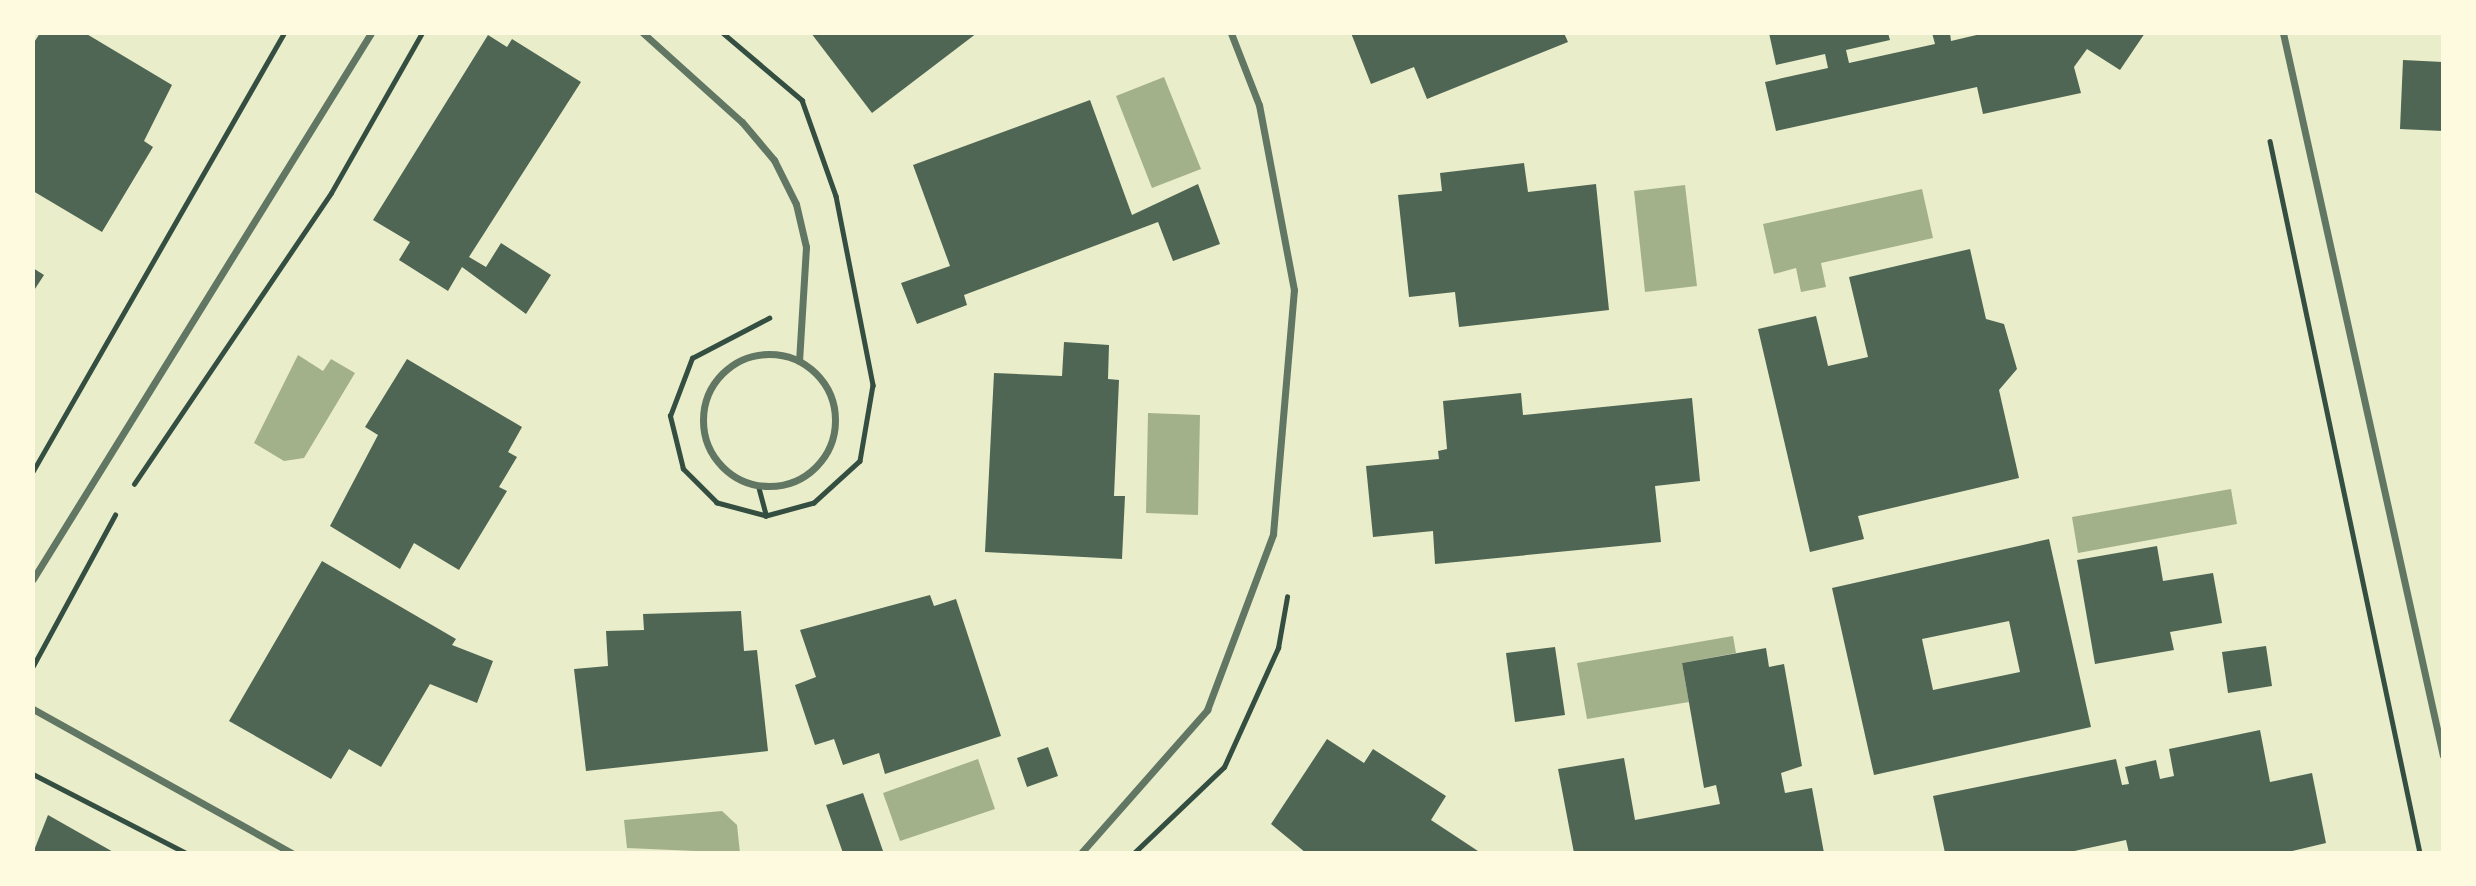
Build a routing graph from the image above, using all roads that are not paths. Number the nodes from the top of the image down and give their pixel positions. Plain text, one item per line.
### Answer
1 (371, 33) edge
2 (643, 33) edge
3 (1231, 33) edge
4 (2283, 33) edge
5 (799, 361) junction
6 (33, 579) edge
7 (33, 709) edge
8 (2443, 756) edge
9 (292, 853) edge
10 (1081, 853) edge

1 - 6 street
2 - 5 street
3 - 10 street
4 - 8 street
5 - 5 street
7 - 9 street

